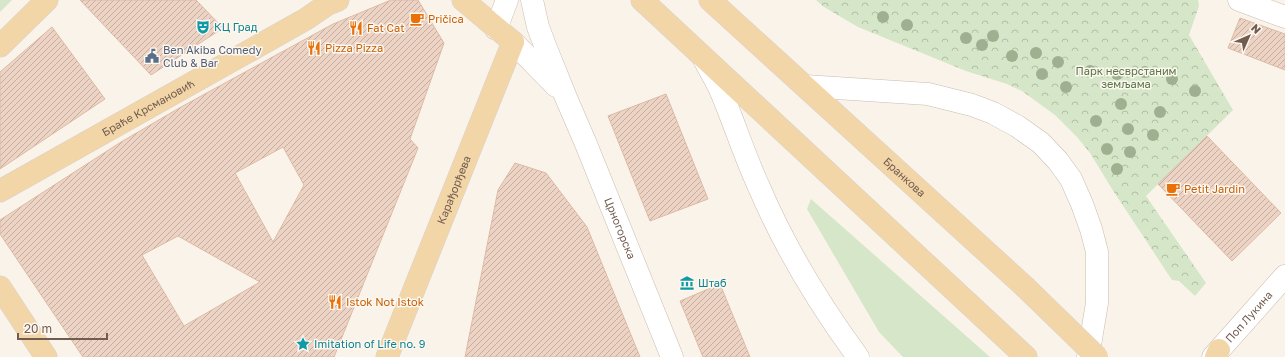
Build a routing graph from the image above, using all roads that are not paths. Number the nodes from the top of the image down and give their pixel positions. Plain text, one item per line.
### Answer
1 (47, 0) edge
2 (338, 0) edge
3 (463, 0) edge
4 (507, 0) edge
5 (532, 0) edge
6 (710, 0) edge
7 (1239, 0) edge
8 (647, 4) edge
9 (1285, 17) edge
10 (496, 29) junction
11 (513, 42) junction
12 (0, 46) edge
13 (702, 54) junction
14 (805, 86) junction
15 (567, 100) junction
16 (0, 191) edge
17 (1285, 276) edge
18 (0, 287) edge
19 (1216, 355) edge
20 (46, 357) edge
21 (387, 357) edge
22 (672, 357) edge
23 (858, 357) edge
24 (1026, 357) edge
25 (1088, 357) edge
26 (1097, 357) edge

1 - 12 main road
2 - 16 main road, Браће Крсмановић
3 - 10 main road
4 - 10 street
5 - 15 street, Црногорска
6 - 14 main road, Бранкова
7 - 9 street
8 - 13 main road
10 - 11 main road
11 - 15 street, Црногорска
11 - 21 main road, Карађорђева
13 - 23 street
13 - 24 main road
14 - 25 street
14 - 26 main road, Бранкова, bridge
15 - 22 street, Црногорска
17 - 19 street, Поп Лукина
18 - 20 main road

